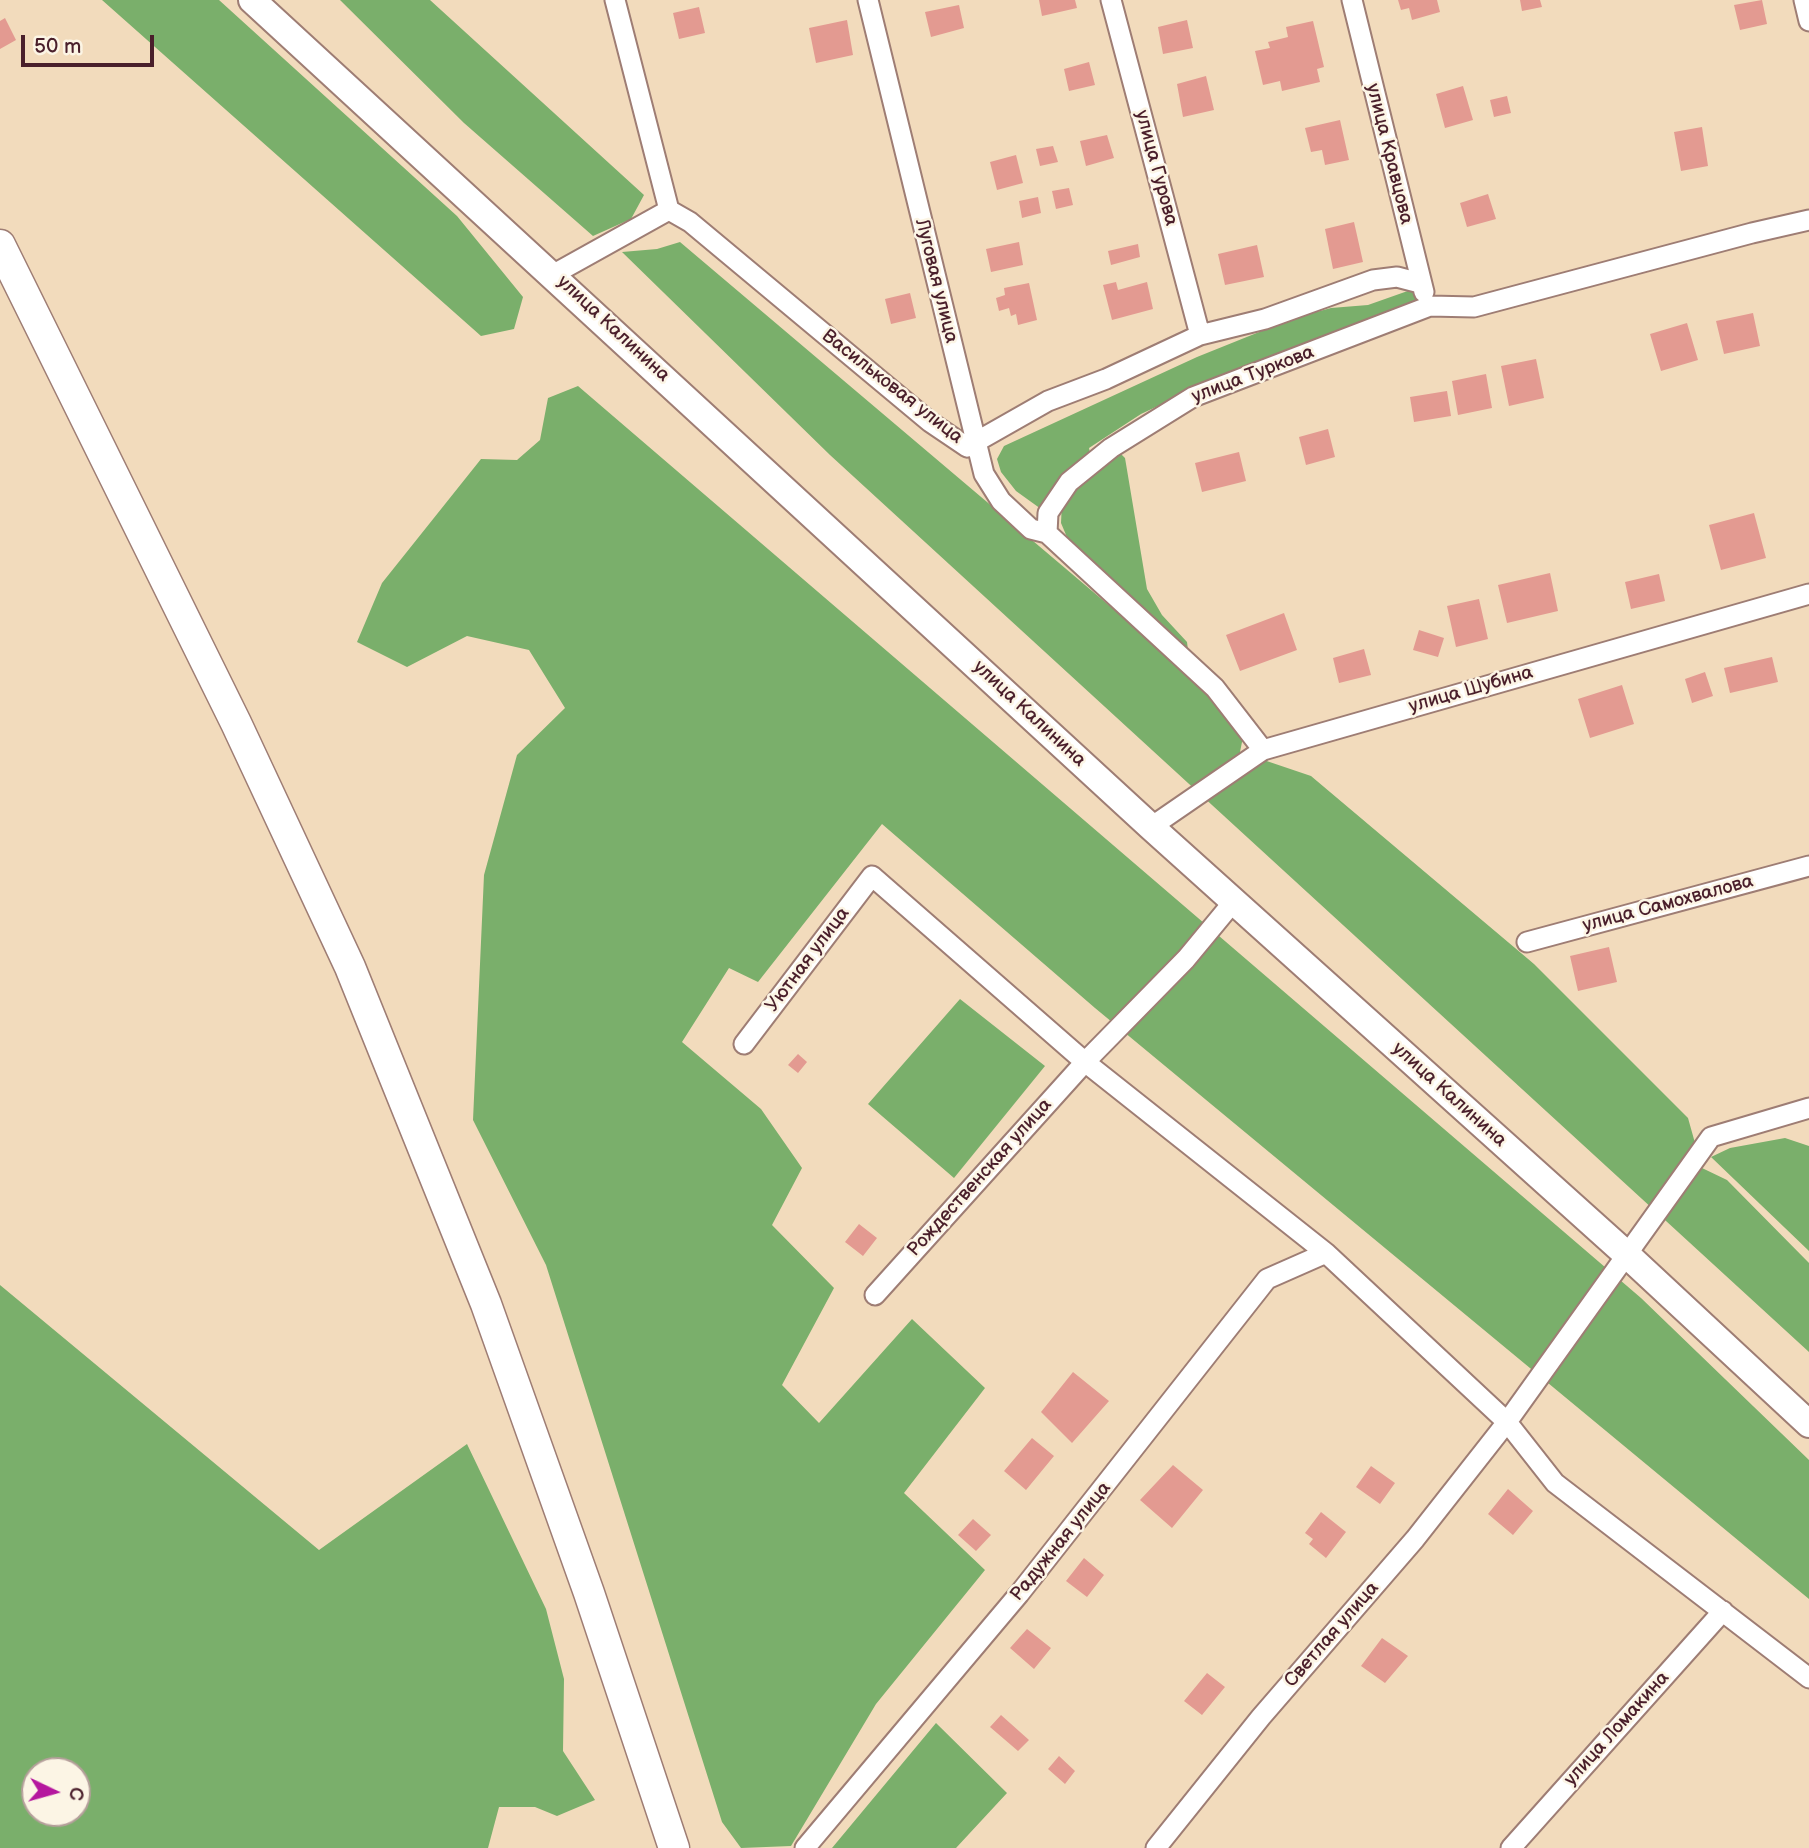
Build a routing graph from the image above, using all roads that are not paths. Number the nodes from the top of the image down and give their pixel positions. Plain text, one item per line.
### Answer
1 (252, 0) edge
2 (615, 0) edge
3 (868, 0) edge
4 (1111, 0) edge
5 (1352, 0) edge
6 (1804, 0) edge
7 (1809, 21) edge
8 (669, 210) junction
9 (1809, 220) edge
10 (0, 245) edge
11 (554, 274) junction
12 (1420, 283) junction
13 (1430, 306) junction
14 (1200, 335) junction
15 (976, 445) junction
16 (1047, 533) junction
17 (1809, 594) edge
18 (1263, 750) junction
19 (1151, 827) junction
20 (1809, 866) edge
21 (1234, 901) junction
22 (1527, 942) dead end
23 (744, 1044) dead end
24 (1085, 1062) junction
25 (1809, 1108) edge
26 (1326, 1253) junction
27 (1625, 1254) junction
28 (875, 1295) dead end
29 (1507, 1422) junction
30 (1809, 1424) edge
31 (1723, 1611) junction
32 (1809, 1678) edge
33 (674, 1848) edge
34 (804, 1848) edge
35 (1156, 1848) edge
36 (1511, 1848) edge

1 - 11 main road, улица Калинина
2 - 8 street
3 - 15 street, Луговая улица
4 - 14 street, улица Гурова
5 - 12 street, улица Кравцова
6 - 7 street
8 - 11 street
8 - 15 street, Васильковая улица
9 - 13 street, улица Туркова
10 - 33 main road
11 - 19 main road, улица Калинина
12 - 13 street, улица Кравцова
12 - 14 street, Васильковая улица
13 - 16 street, улица Туркова
14 - 15 street, Васильковая улица
15 - 16 street, Луговая улица
16 - 18 street
17 - 18 street, улица Шубина
18 - 19 street, улица Шубина
19 - 21 main road, улица Калинина
20 - 22 street, улица Самохвалова
21 - 24 street, Рождественская улица
21 - 27 main road, улица Калинина
23 - 24 street, Уютная улица
24 - 26 street
24 - 28 street, Рождественская улица
25 - 27 street, Светлая улица
26 - 29 street
26 - 34 street, Радужная улица
27 - 29 street, Светлая улица
27 - 30 main road, улица Калинина
29 - 31 street
29 - 35 street, Светлая улица
31 - 32 street
31 - 36 street, улица Ломакина

